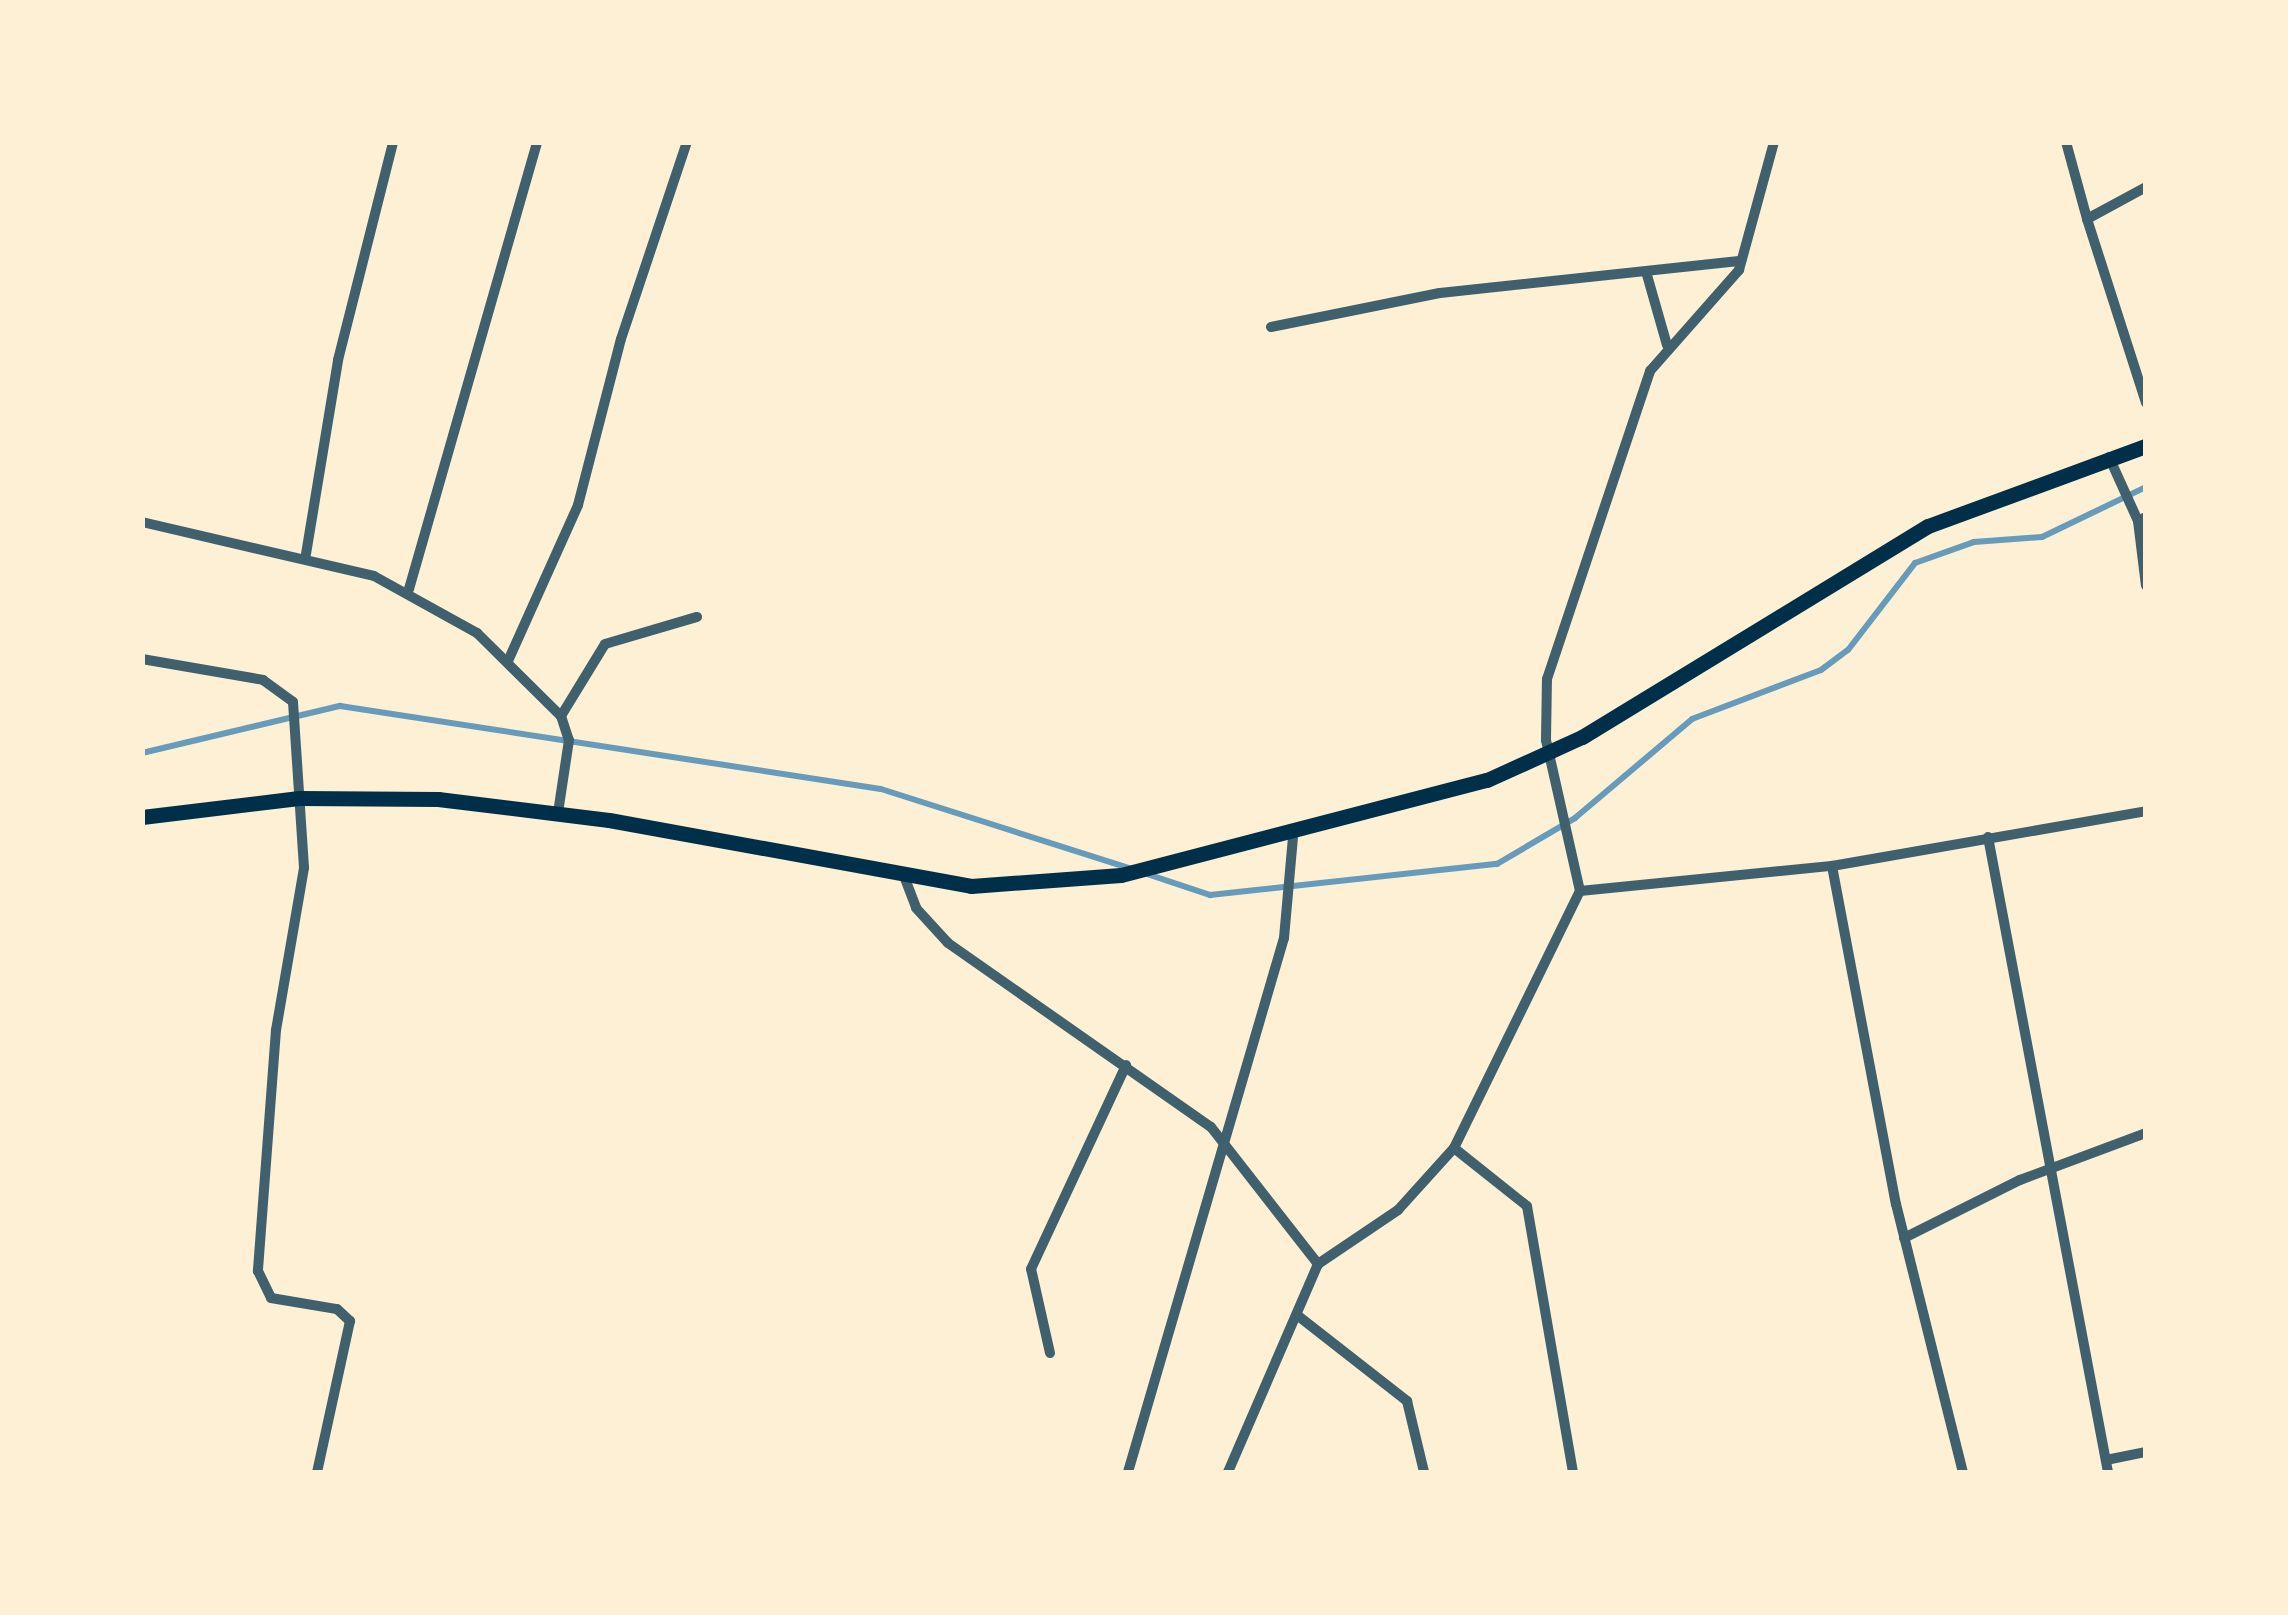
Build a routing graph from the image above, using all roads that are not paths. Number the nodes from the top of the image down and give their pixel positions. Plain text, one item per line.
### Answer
1 (393, 142) edge
2 (537, 142) edge
3 (687, 142) edge
4 (1774, 142) edge
5 (2066, 142) edge
6 (2146, 187) edge
7 (2087, 219) junction
8 (1741, 262) junction
9 (1646, 275) junction
10 (1271, 327) dead end
11 (1667, 346) junction
12 (2146, 403) edge
13 (2146, 446) edge
14 (2109, 457) junction
15 (2142, 519) edge
16 (142, 522) edge
17 (306, 554) junction
18 (2146, 586) edge
19 (409, 589) junction
20 (697, 617) dead end
21 (142, 659) edge
22 (508, 661) junction
23 (561, 716) junction
24 (1550, 752) junction
25 (298, 798) junction
26 (2146, 811) edge
27 (558, 813) junction
28 (142, 817) edge
29 (1294, 836) junction
30 (1988, 836) junction
31 (1832, 866) junction
32 (904, 876) junction
33 (1580, 892) junction
34 (1126, 1065) junction
35 (2146, 1133) edge
36 (1223, 1141) junction
37 (1454, 1148) junction
38 (2050, 1168) junction
39 (1904, 1238) junction
40 (1318, 1264) junction
41 (1297, 1315) junction
42 (1050, 1353) dead end
43 (2146, 1452) edge
44 (2106, 1460) junction
45 (317, 1472) edge
46 (1128, 1472) edge
47 (1228, 1472) edge
48 (1424, 1472) edge
49 (1573, 1472) edge
50 (1963, 1472) edge
51 (2108, 1472) edge

1 - 17 street
2 - 19 street
3 - 22 street
4 - 8 street
5 - 7 street
6 - 7 street
7 - 12 street
8 - 9 street
8 - 11 street
9 - 10 street
9 - 11 street
11 - 24 street
13 - 14 main road
14 - 15 street
14 - 24 main road
15 - 18 street
16 - 17 street
17 - 19 street
19 - 22 street
20 - 23 street
21 - 25 street
22 - 23 street
23 - 27 street
24 - 29 main road
24 - 33 street
25 - 27 main road
25 - 28 main road
25 - 45 street
26 - 30 street
27 - 32 main road
29 - 32 main road
29 - 36 street
30 - 31 street
30 - 38 street
31 - 33 street
31 - 39 street
32 - 34 street
33 - 37 street
34 - 36 street
34 - 42 street
35 - 38 street
36 - 40 street
36 - 46 street
37 - 40 street
37 - 49 street
38 - 39 street
38 - 44 street
39 - 50 street
40 - 41 street
41 - 47 street
41 - 48 street
43 - 44 street
44 - 51 street

